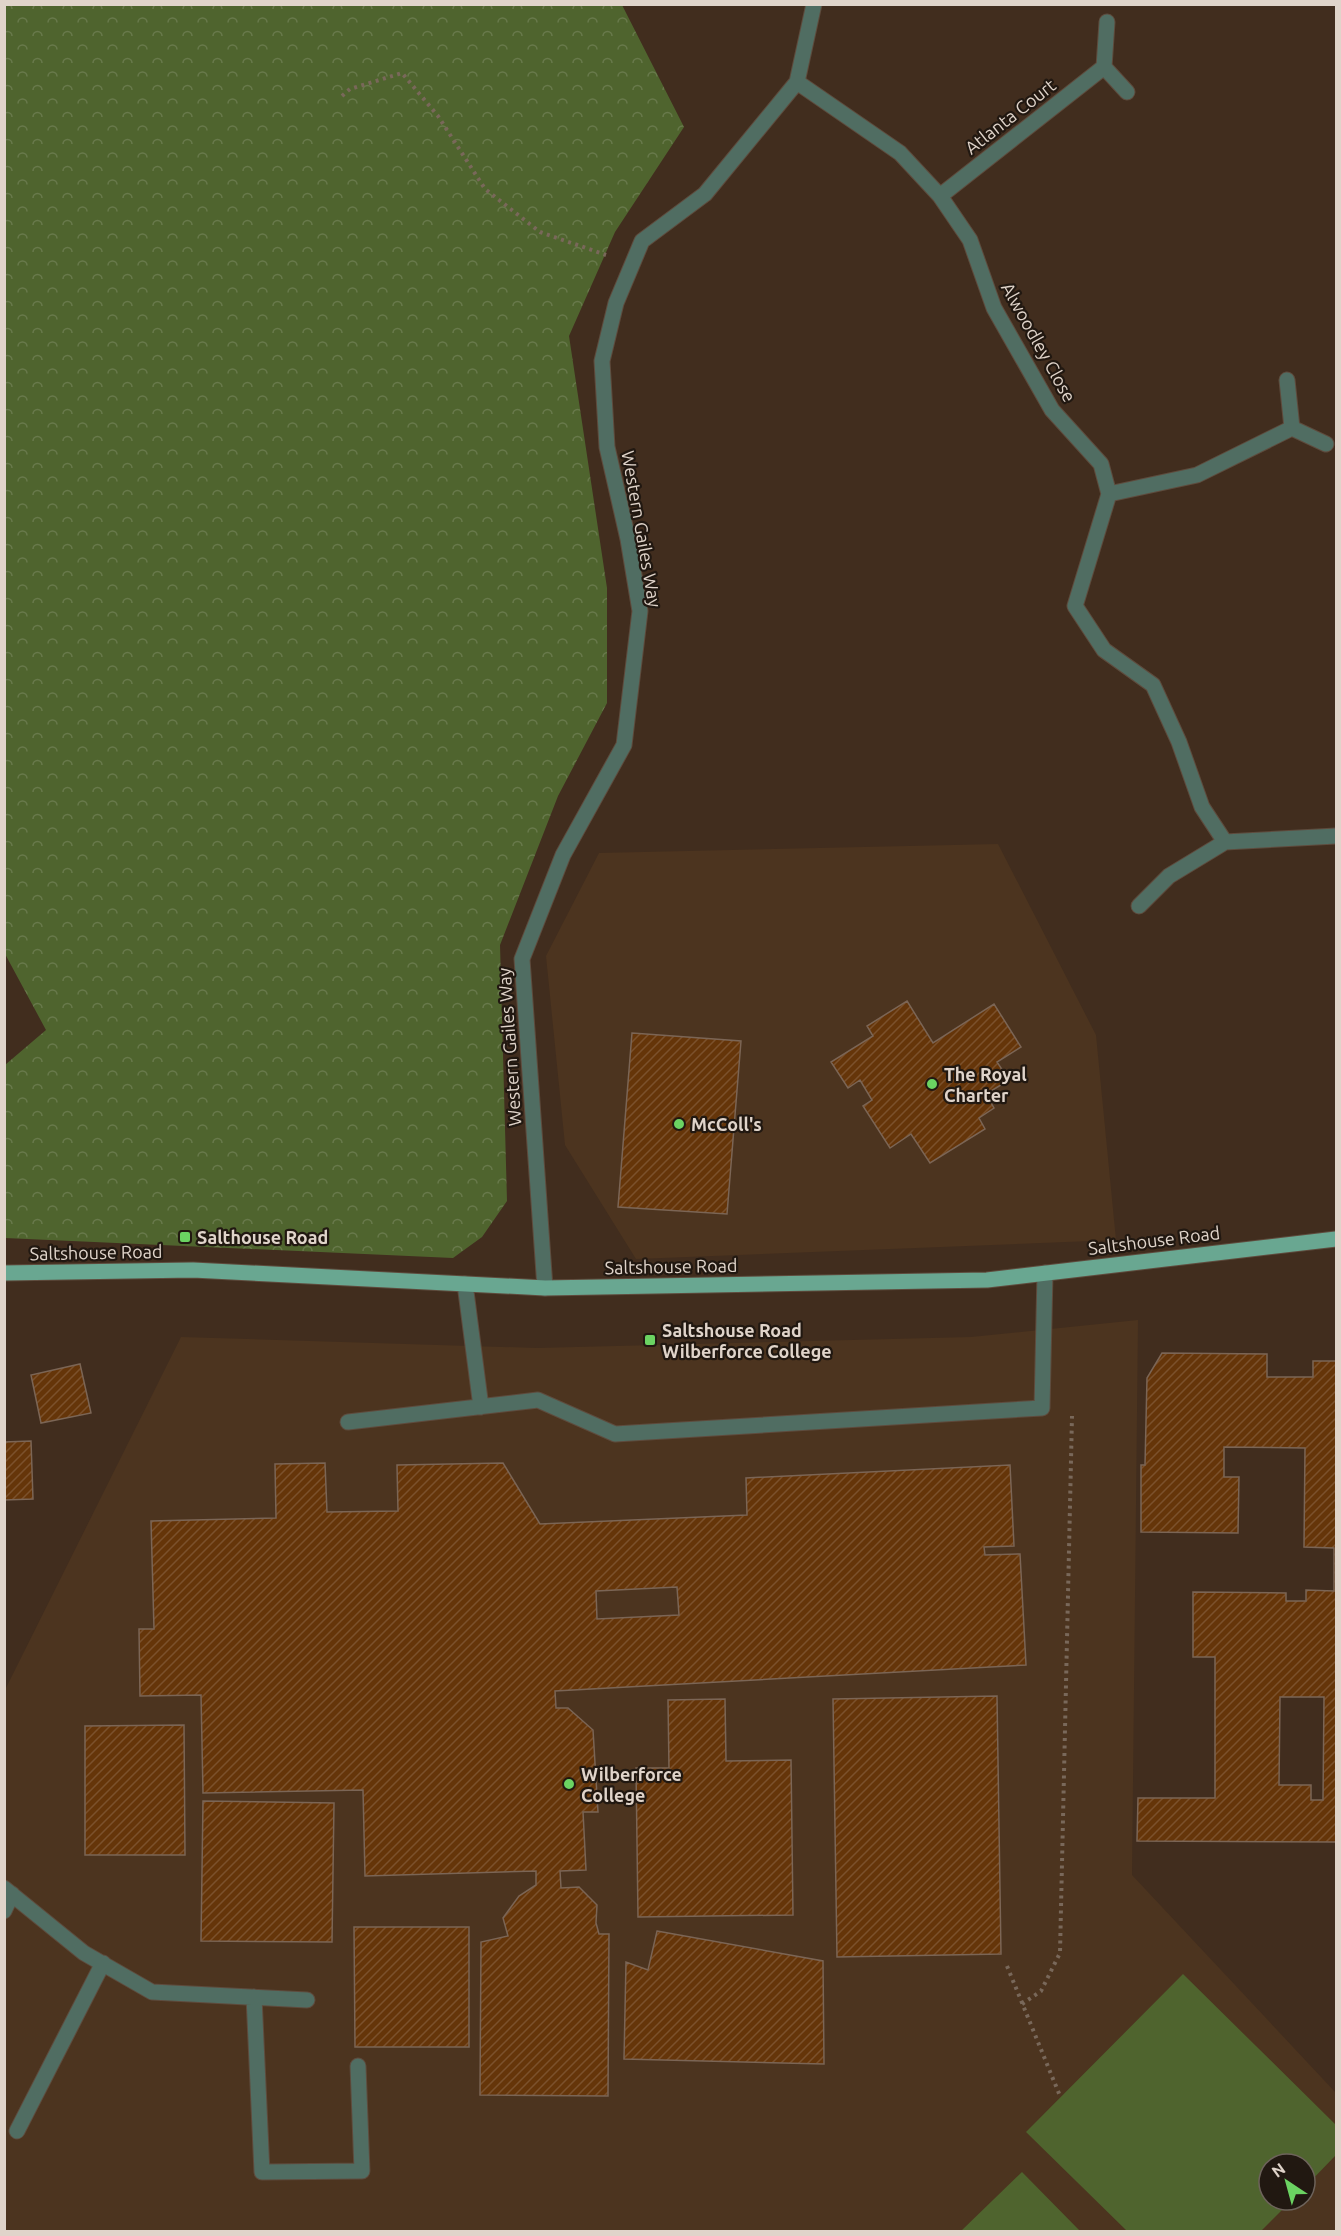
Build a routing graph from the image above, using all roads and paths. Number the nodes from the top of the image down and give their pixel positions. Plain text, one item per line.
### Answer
1 (814, 4) edge
2 (1107, 22) dead end
3 (1104, 67) junction
4 (797, 82) junction
5 (1127, 92) dead end
6 (342, 96) dead end
7 (940, 196) junction
8 (633, 264) junction
9 (1287, 380) dead end
10 (1292, 428) junction
11 (1326, 444) dead end
12 (1108, 494) junction
13 (1336, 836) edge
14 (1225, 842) junction
15 (1139, 906) dead end
16 (1336, 1239) edge
17 (4, 1273) edge
18 (1045, 1273) junction
19 (465, 1284) junction
20 (545, 1288) junction
21 (481, 1407) junction
22 (1042, 1408) junction
23 (348, 1422) dead end
24 (8, 1891) edge
25 (4, 1911) edge
26 (102, 1963) junction
27 (1007, 1966) dead end
28 (255, 1997) junction
29 (307, 2000) dead end
30 (1022, 2004) junction
31 (358, 2067) dead end
32 (1060, 2096) dead end
33 (17, 2131) dead end

1 - 4 street, Western Gailes Way
2 - 3 street
3 - 5 street
3 - 7 street, Atlanta Court
4 - 7 street, Alwoodley Close
4 - 8 street, Western Gailes Way
6 - 8 path
7 - 12 street, Alwoodley Close
8 - 20 street, Western Gailes Way
9 - 10 street
10 - 11 street
10 - 12 street
12 - 14 street, Alwoodley Close
13 - 14 street
14 - 15 street
16 - 18 main road, Saltshouse Road
17 - 19 main road, Saltshouse Road
18 - 20 main road, Saltshouse Road
18 - 22 street
19 - 20 main road, Saltshouse Road
19 - 21 street
21 - 22 street
21 - 23 street
22 - 30 path
24 - 25 street
24 - 26 street
26 - 28 street
26 - 33 street
27 - 30 path
28 - 29 street
28 - 31 street
30 - 32 path

